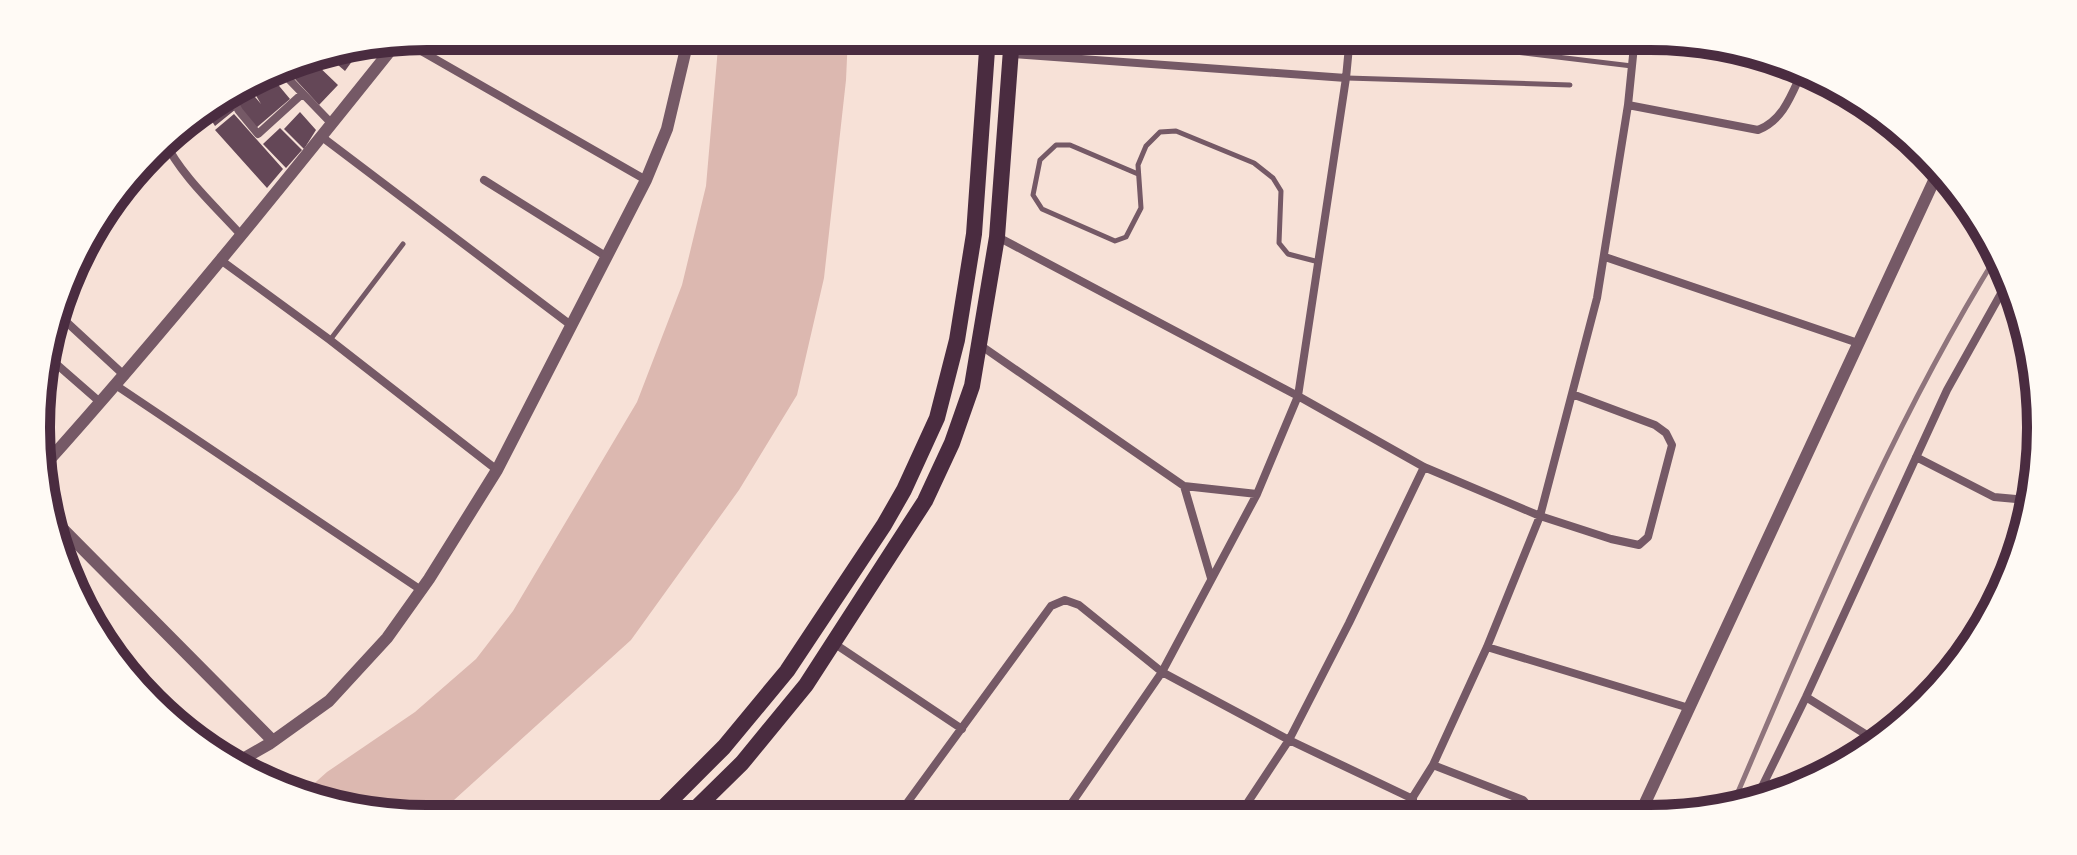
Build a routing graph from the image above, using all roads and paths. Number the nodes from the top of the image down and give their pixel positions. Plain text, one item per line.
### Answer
1 (418, 50) edge
2 (686, 50) edge
3 (987, 50) edge
4 (1012, 50) edge
5 (1349, 50) edge
6 (1634, 50) edge
7 (1507, 51) dead end
8 (390, 52) edge
9 (1012, 54) junction
10 (1632, 66) junction
11 (287, 78) edge
12 (1346, 78) junction
13 (1797, 81) edge
14 (1570, 85) dead end
15 (984, 90) junction
16 (1009, 92) junction
17 (302, 94) junction
18 (236, 103) edge
19 (1628, 105) junction
20 (332, 124) junction
21 (322, 137) junction
22 (170, 153) edge
23 (1138, 174) junction
24 (484, 180) dead end
25 (646, 180) junction
26 (1934, 180) edge
27 (242, 236) junction
28 (997, 237) junction
29 (403, 244) dead end
30 (607, 257) junction
31 (1605, 257) junction
32 (222, 261) junction
33 (1319, 262) junction
34 (2002, 292) edge
35 (65, 322) edge
36 (572, 326) junction
37 (330, 340) junction
38 (1858, 343) junction
39 (980, 345) junction
40 (55, 363) edge
41 (121, 381) junction
42 (1572, 394) junction
43 (1298, 396) junction
44 (101, 403) junction
45 (930, 434) junction
46 (952, 443) junction
47 (1916, 457) junction
48 (51, 458) edge
49 (917, 463) junction
50 (1424, 467) junction
51 (497, 470) junction
52 (938, 474) junction
53 (1184, 486) junction
54 (1257, 494) junction
55 (2020, 499) edge
56 (1540, 516) junction
57 (65, 531) edge
58 (1211, 578) junction
59 (421, 590) junction
60 (835, 644) junction
61 (1487, 647) junction
62 (1162, 672) junction
63 (1806, 697) junction
64 (1689, 708) junction
65 (962, 729) junction
66 (1867, 735) edge
67 (1289, 740) junction
68 (273, 741) junction
69 (245, 757) edge
70 (1433, 765) junction
71 (1762, 788) edge
72 (1413, 799) junction
73 (666, 805) edge
74 (699, 805) edge
75 (906, 805) edge
76 (1070, 805) edge
77 (1246, 805) edge
78 (1409, 805) edge
79 (1527, 805) edge
80 (1644, 805) edge

1 - 25 street
2 - 25 street
3 - 15 main road
4 - 9 main road
5 - 12 street
6 - 10 street
7 - 10 lane
8 - 20 street
9 - 12 street
9 - 16 main road
10 - 19 street
11 - 17 street
12 - 14 lane
12 - 33 street
13 - 19 street
15 - 16 main road
15 - 45 main road
16 - 28 main road
17 - 18 street
17 - 20 street
19 - 31 street
20 - 21 street
21 - 27 street
21 - 36 street
22 - 27 street
23 - 23 lane
23 - 33 lane
24 - 30 street
25 - 30 street
26 - 38 street
27 - 32 street
28 - 39 main road
28 - 43 street
29 - 37 lane
30 - 36 street
31 - 38 street
31 - 42 street
32 - 37 street
32 - 41 street
33 - 43 street
34 - 47 street
35 - 41 street
36 - 51 street
37 - 51 street
38 - 64 street
39 - 46 main road
39 - 53 street
40 - 44 street
41 - 44 street
41 - 59 street
42 - 56 street
42 - 56 street
43 - 50 street
43 - 54 street
44 - 48 street
45 - 46 main road
45 - 49 main road
46 - 52 main road
47 - 55 street
47 - 63 street
49 - 52 main road
49 - 73 main road
50 - 56 street
50 - 67 street
51 - 59 street
52 - 60 main road
53 - 54 street
53 - 58 street
54 - 58 street
56 - 61 street
57 - 68 street
58 - 62 street
59 - 68 street
60 - 65 street
60 - 74 main road
61 - 64 street
61 - 70 street
62 - 65 street
62 - 67 street
62 - 76 street
63 - 66 street
63 - 71 street
64 - 80 street
65 - 75 street
67 - 72 street
67 - 77 street
68 - 69 street
70 - 72 street
70 - 79 street
72 - 78 street

